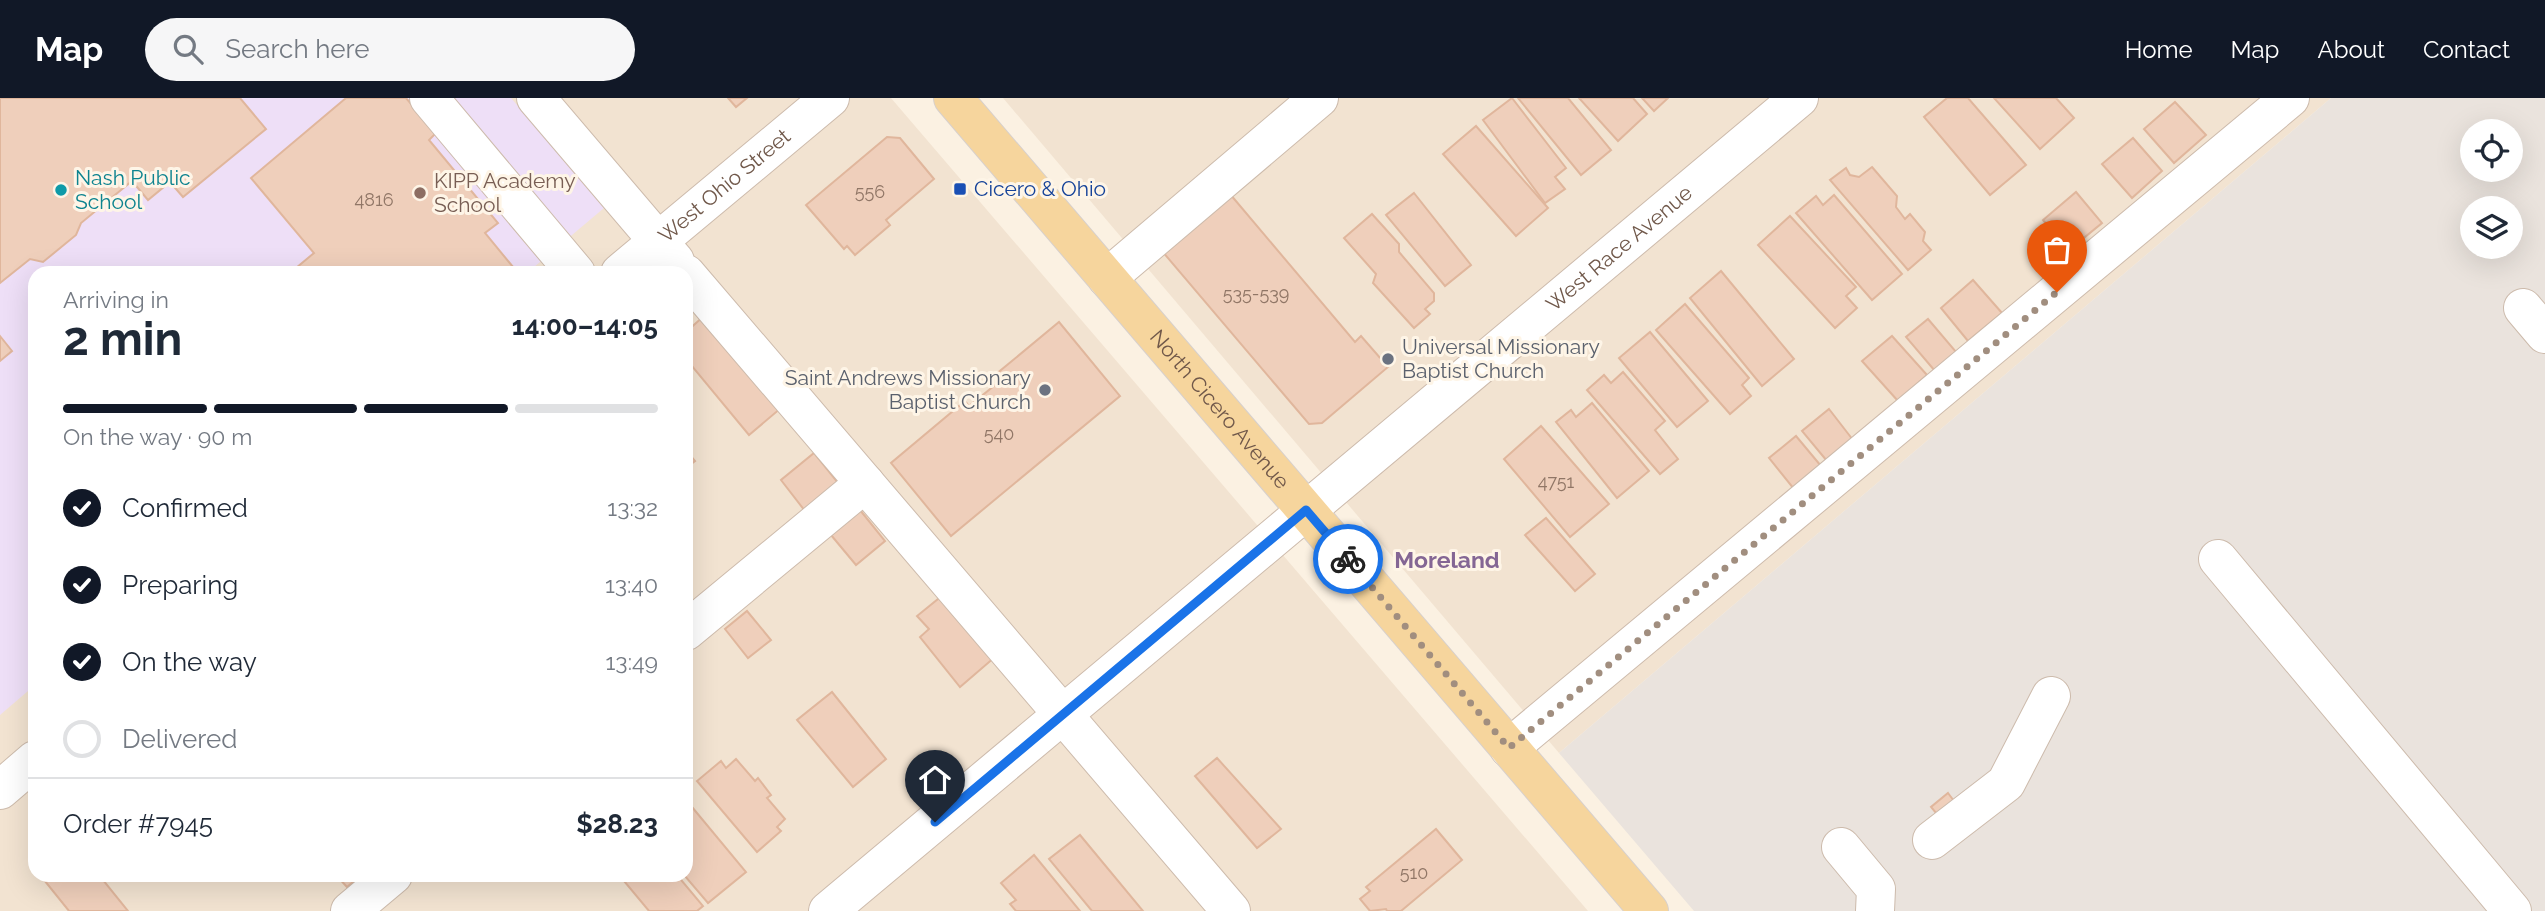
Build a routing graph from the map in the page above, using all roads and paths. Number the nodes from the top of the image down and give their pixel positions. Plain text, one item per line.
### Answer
1 (429, 98) edge
2 (536, 98) edge
3 (830, 98) edge
4 (953, 98) edge
5 (1320, 98) edge
6 (1799, 98) edge
7 (2290, 98) edge
8 (658, 241) junction
9 (570, 266) edge
10 (628, 266) edge
11 (680, 266) edge
12 (1107, 278) junction
13 (693, 281) edge
14 (865, 483) junction
15 (1306, 510) junction
16 (2218, 559) dead end
17 (693, 625) edge
18 (2051, 696) dead end
19 (1063, 714) junction
20 (1509, 748) junction
21 (28, 767) edge
22 (0, 790) edge
23 (1932, 840) dead end
24 (1841, 847) dead end
25 (385, 882) edge
26 (1875, 900) edge
27 (350, 911) edge
28 (828, 911) edge
29 (1231, 911) edge
30 (1649, 911) edge
31 (2512, 911) edge

1 - 9 street
2 - 8 street
3 - 8 street, West Ohio Street
4 - 12 main road, North Cicero Avenue
5 - 12 street
6 - 15 street, West Race Avenue
7 - 20 street
8 - 10 street, West Ohio Street
8 - 11 street
12 - 15 main road, North Cicero Avenue
13 - 14 street
14 - 17 street
14 - 19 street
15 - 19 street, West Race Avenue
15 - 20 main road, North Cicero Avenue
16 - 31 street
18 - 23 street
19 - 28 street, West Race Avenue
19 - 29 street
20 - 30 main road, North Cicero Avenue
21 - 22 street
24 - 26 street
25 - 27 street

